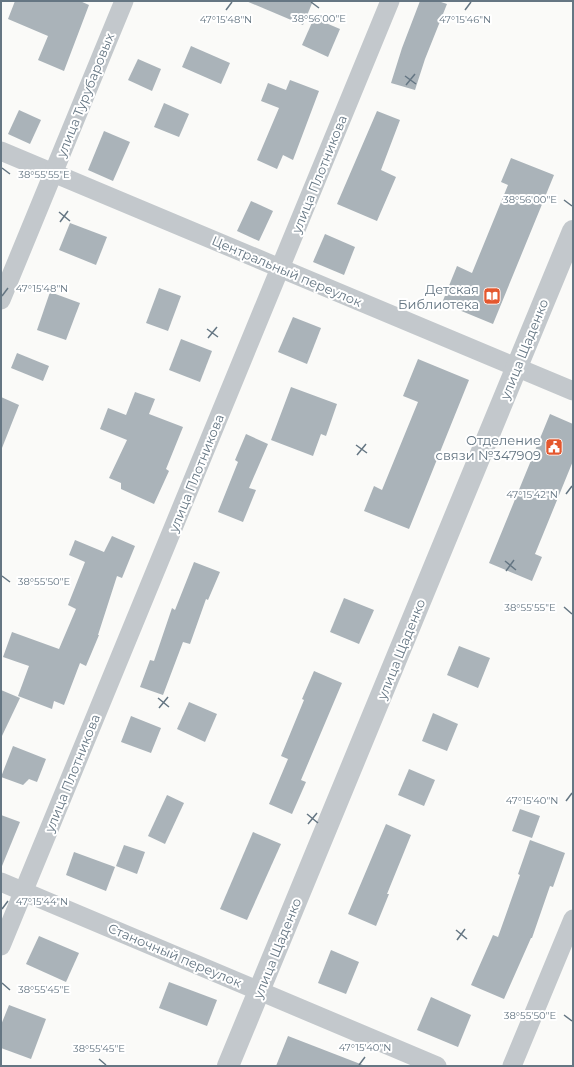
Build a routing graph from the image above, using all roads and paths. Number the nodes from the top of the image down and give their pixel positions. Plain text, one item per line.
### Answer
1 (124, 1) edge
2 (390, 1) edge
3 (1, 151) edge
4 (53, 173) junction
5 (573, 231) edge
6 (280, 268) junction
7 (1, 300) edge
8 (517, 368) junction
9 (573, 391) edge
10 (1, 882) edge
11 (24, 891) junction
12 (573, 919) edge
13 (1, 946) edge
14 (259, 991) junction
15 (228, 1066) edge
16 (437, 1066) edge
17 (512, 1066) edge

1 - 4 street, улица Турубаровых
2 - 6 street, улица Плотникова
3 - 4 street, Центральный переулок
4 - 6 street, Центральный переулок
4 - 7 street, улица Турубаровых
5 - 8 street, улица Щаденко
6 - 8 street, Центральный переулок
6 - 11 street, улица Плотникова
8 - 9 street, Центральный переулок
8 - 14 street, улица Щаденко
10 - 11 street, Станочный переулок
11 - 13 street, улица Плотникова
11 - 14 street, Станочный переулок
12 - 17 street
14 - 15 street, улица Щаденко
14 - 16 street, Станочный переулок

